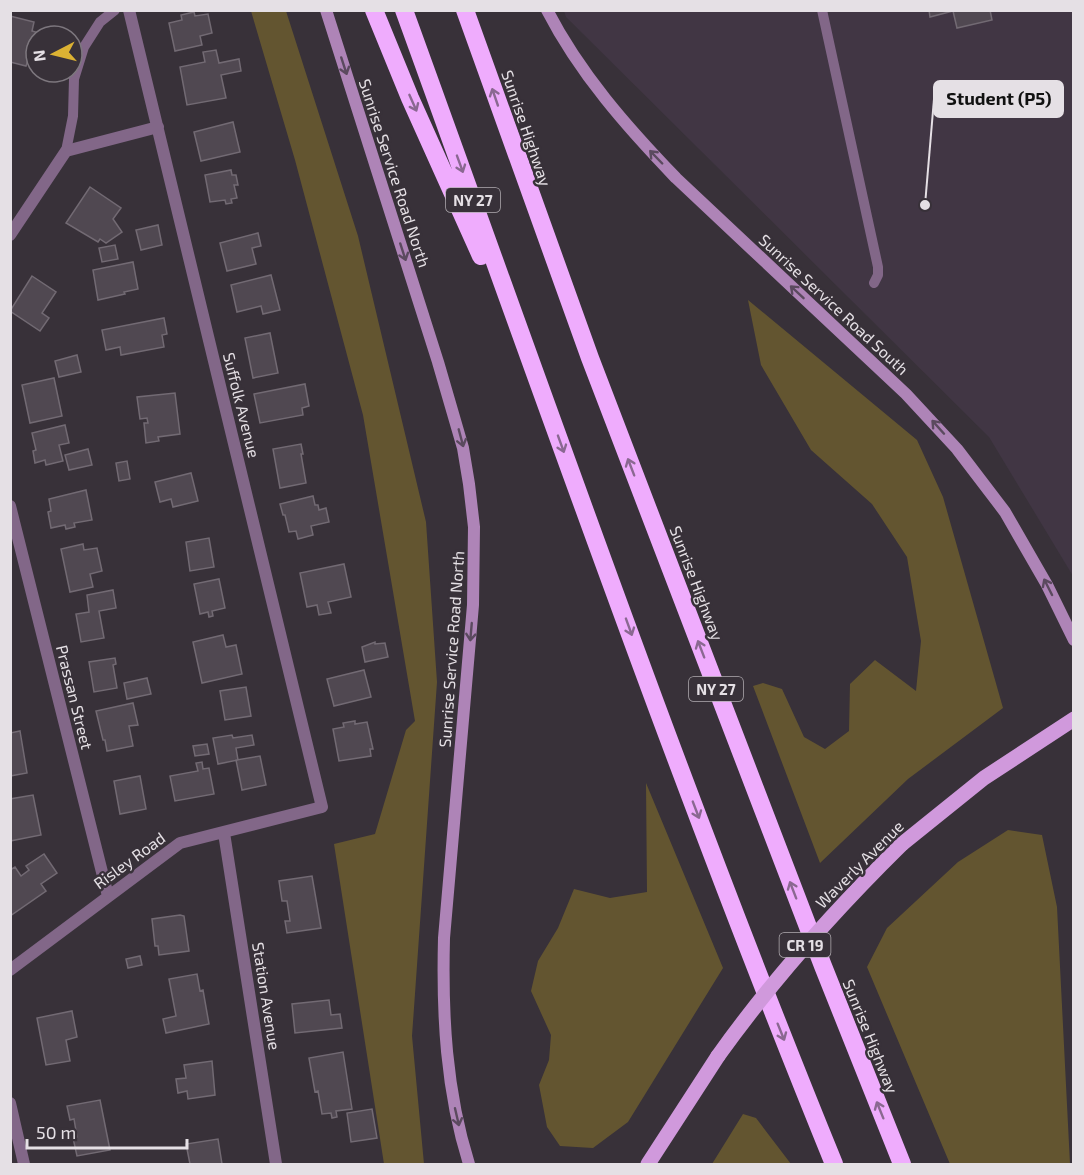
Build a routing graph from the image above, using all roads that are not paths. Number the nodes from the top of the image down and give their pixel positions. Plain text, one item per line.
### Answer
1 (115, 10) edge
2 (129, 10) edge
3 (326, 10) edge
4 (374, 10) edge
5 (404, 10) edge
6 (465, 10) edge
7 (547, 10) edge
8 (822, 10) edge
9 (158, 127) junction
10 (66, 151) junction
11 (10, 235) edge
12 (873, 283) dead end
13 (541, 389) junction
14 (10, 506) edge
15 (1074, 640) edge
16 (1074, 719) edge
17 (322, 807) joint
18 (224, 833) junction
19 (108, 896) junction
20 (10, 970) edge
21 (10, 1103) edge
22 (24, 1164) edge
23 (276, 1164) edge
24 (469, 1164) edge
25 (648, 1164) edge
26 (834, 1164) edge
27 (902, 1164) edge

1 - 10 lane
2 - 9 street, Suffolk Avenue
3 -> 24 main road, Sunrise Service Road North
4 -> 13 highway
5 -> 13 highway, NY 27
27 -> 6 highway, Sunrise Highway / NY 27
15 -> 7 main road, Sunrise Service Road South
8 - 12 lane
9 - 10 street
9 - 17 street, Suffolk Avenue
10 - 11 street
13 -> 26 highway, NY 27
14 - 19 street, Prassan Street
16 - 25 main road, Waverly Avenue / CR 19, bridge
17 - 18 street, Risley Road
18 - 19 street, Risley Road
18 - 23 street, Station Avenue
19 - 20 street, Risley Road
21 - 22 street

